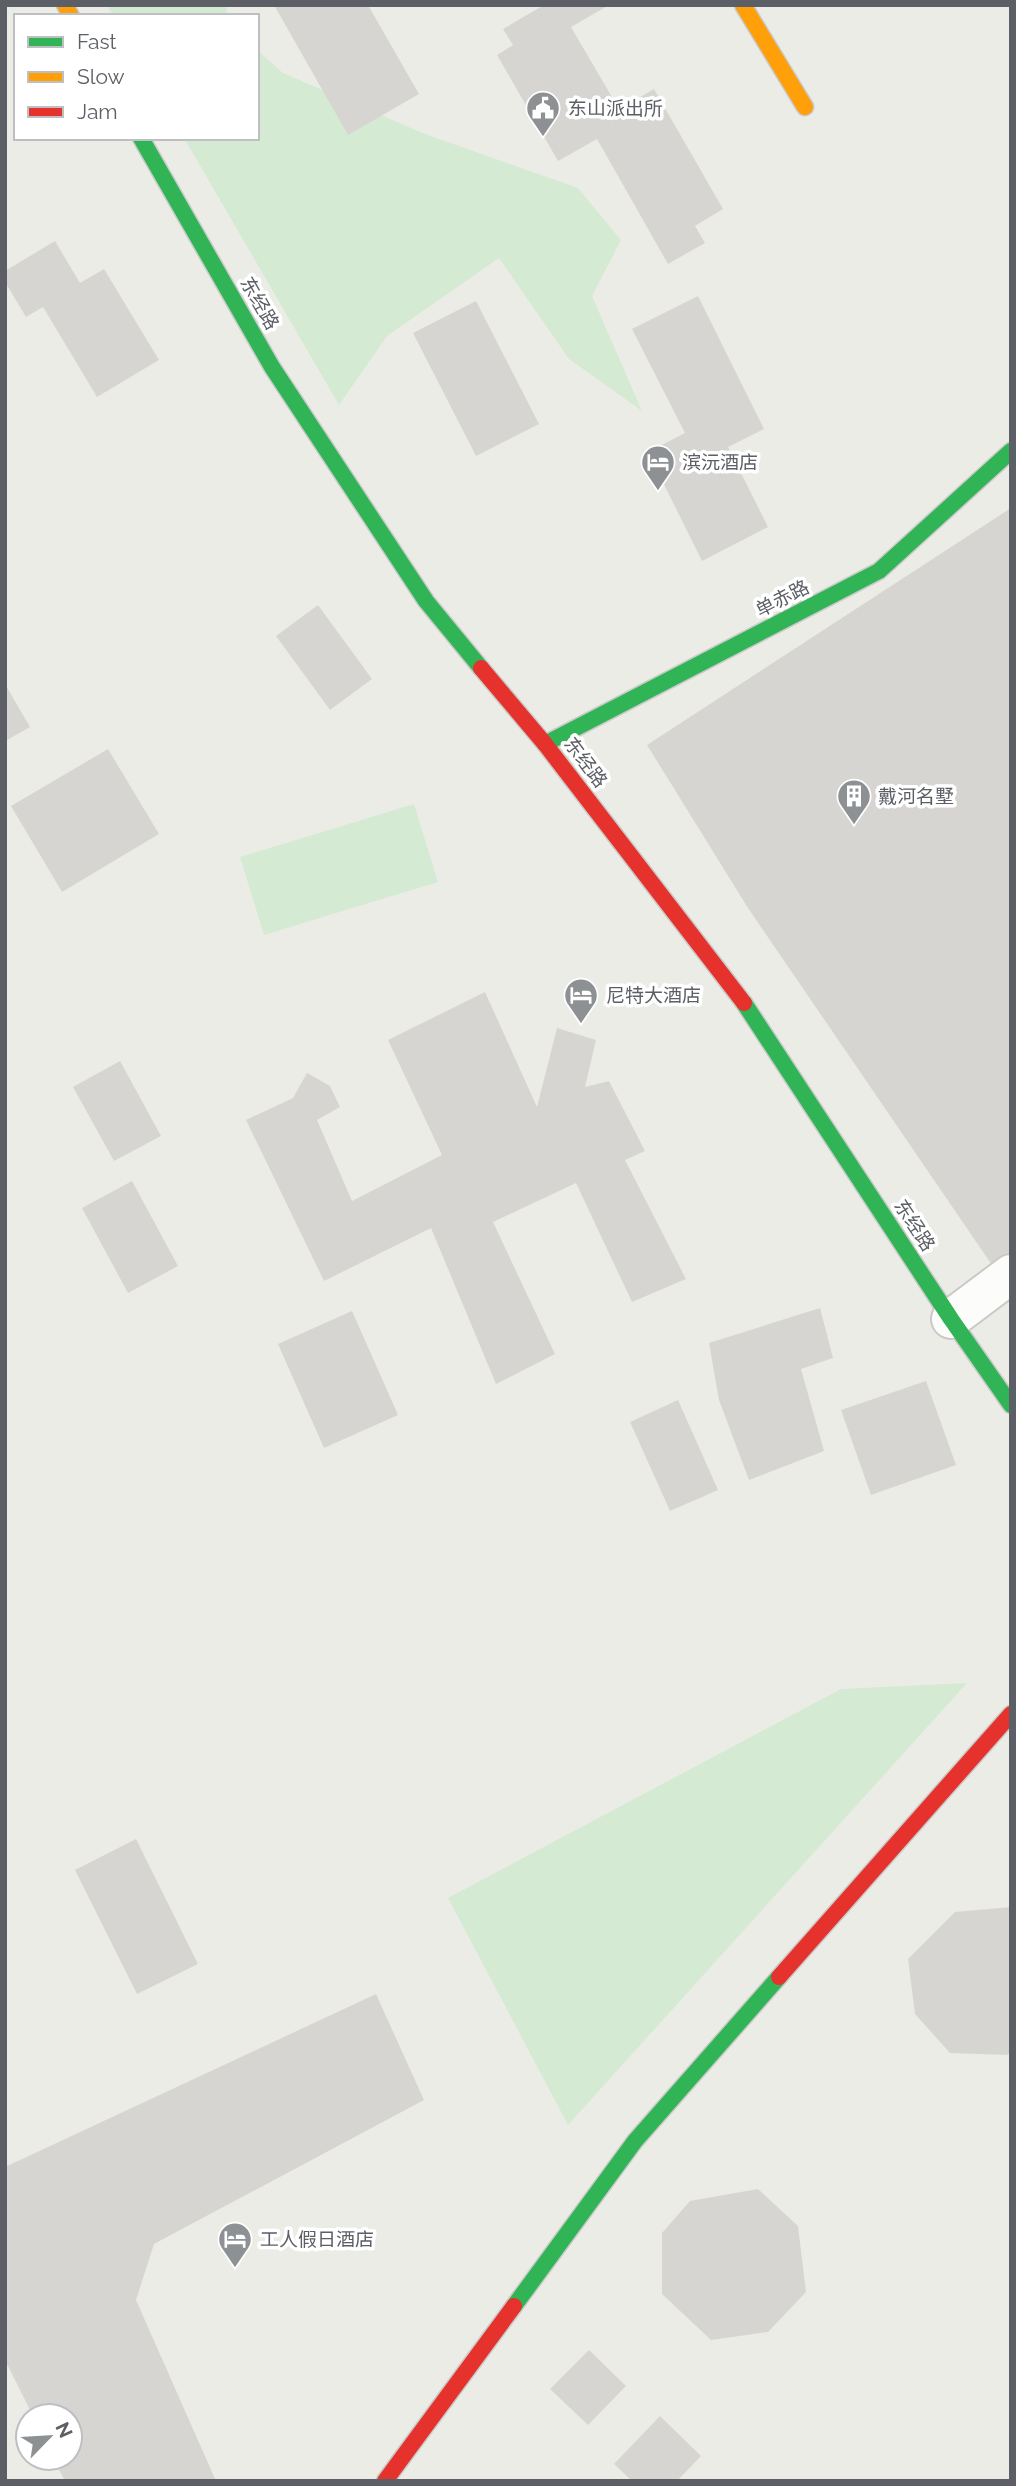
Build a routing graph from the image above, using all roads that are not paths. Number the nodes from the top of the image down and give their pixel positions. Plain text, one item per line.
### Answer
1 (743, 5) edge
2 (805, 107) dead end
3 (142, 140) edge
4 (1011, 452) edge
5 (545, 744) junction
6 (1011, 1274) edge
7 (951, 1319) junction
8 (1011, 1405) edge
9 (1011, 1714) edge
10 (385, 2481) edge

1 - 2 main road
3 - 5 main road, 东经路
4 - 5 main road, 单赤路
5 - 7 main road, 东经路
6 - 7 street
7 - 8 main road, 东经路
9 - 10 main road

